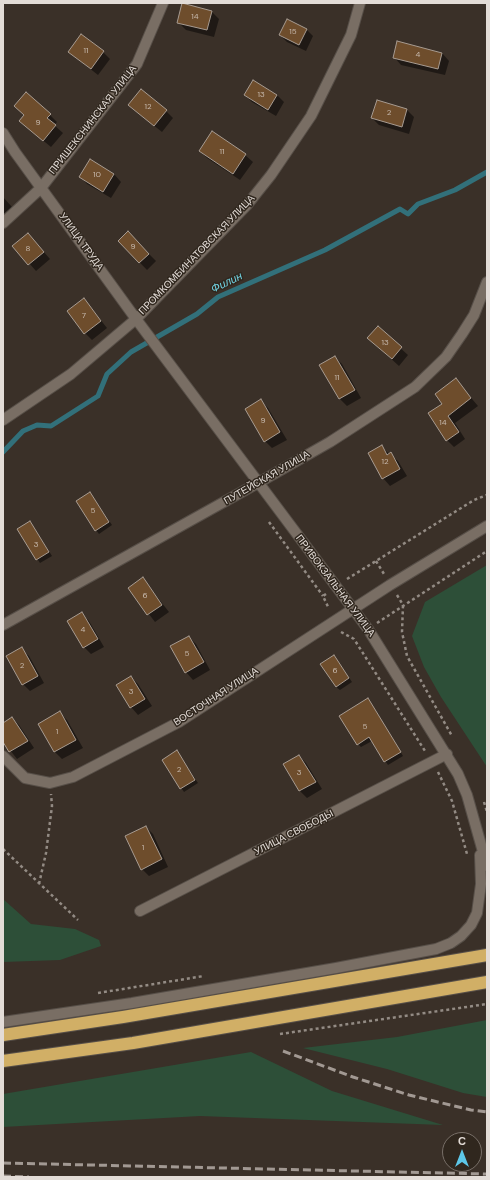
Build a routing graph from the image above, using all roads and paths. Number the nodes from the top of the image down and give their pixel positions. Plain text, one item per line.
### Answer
1 (164, 3) edge
2 (360, 3) edge
3 (3, 132) edge
4 (41, 188) junction
5 (3, 223) edge
6 (487, 282) edge
7 (136, 319) junction
8 (161, 350) joint
9 (3, 420) edge
10 (258, 483) junction
11 (487, 495) edge
12 (265, 516) dead end
13 (487, 526) edge
14 (487, 551) edge
15 (362, 569) dead end
16 (323, 596) dead end
17 (403, 605) junction
18 (354, 608) junction
19 (391, 613) dead end
20 (3, 625) edge
21 (340, 631) dead end
22 (456, 743) dead end
23 (447, 754) junction
24 (3, 756) edge
25 (432, 762) junction
26 (50, 783) junction
27 (483, 797) dead end
28 (487, 812) edge
29 (480, 839) junction
30 (3, 849) edge
31 (468, 857) dead end
32 (487, 866) edge
33 (39, 884) junction
34 (140, 911) dead end
35 (78, 920) dead end
36 (487, 955) edge
37 (487, 982) edge
38 (3, 1022) edge
39 (3, 1035) edge
40 (3, 1061) edge

1 - 4 street, ПРИШЕКСНИНСКАЯ УЛИЦА
2 - 7 street, ПРОМКОМБИНАТОВСКАЯ УЛИЦА
3 - 4 street, УЛИЦА ТРУДА
4 - 5 street, ПРИШЕКСНИНСКАЯ УЛИЦА
4 - 7 street, УЛИЦА ТРУДА
6 - 10 street, ПУТЕЙСКАЯ УЛИЦА
7 - 8 street, УЛИЦА ТРУДА
7 - 9 street, ПРОМКОМБИНАТОВСКАЯ УЛИЦА
8 - 10 street, ПРИВОКЗАЛЬНАЯ УЛИЦА
10 - 18 street, ПРИВОКЗАЛЬНАЯ УЛИЦА
10 - 20 street, ПУТЕЙСКАЯ УЛИЦА
11 - 15 path
12 - 16 path
13 - 18 street, ВОСТОЧНАЯ УЛИЦА
14 - 17 path
17 - 19 path
17 - 22 path
18 - 23 street, ПРИВОКЗАЛЬНАЯ УЛИЦА
18 - 26 street, ВОСТОЧНАЯ УЛИЦА
21 - 25 path
23 - 25 street, УЛИЦА СВОБОДЫ
23 - 29 street, ПРИВОКЗАЛЬНАЯ УЛИЦА
24 - 26 street
25 - 31 path
25 - 34 street, УЛИЦА СВОБОДЫ
26 - 33 path
27 - 28 path
29 - 32 street
29 - 38 street
30 - 33 path
33 - 35 path
36 - 39 highway
37 - 40 highway

